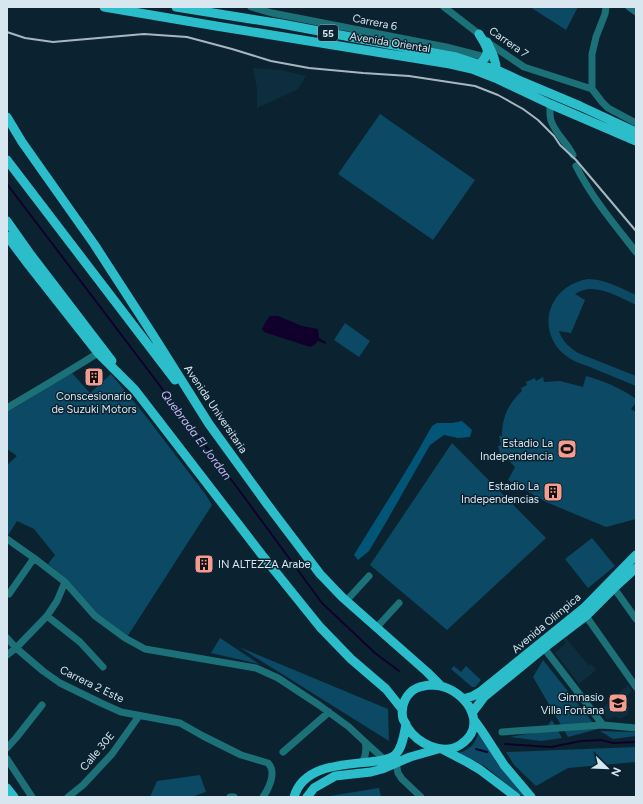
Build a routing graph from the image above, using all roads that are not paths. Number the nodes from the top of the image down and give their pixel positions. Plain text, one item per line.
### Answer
1 (104, 7) edge
2 (176, 7) edge
3 (251, 7) edge
4 (444, 7) edge
5 (606, 7) edge
6 (629, 7) edge
7 (263, 9) edge
8 (636, 12) edge
9 (479, 34) junction
10 (487, 42) junction
11 (487, 60) junction
12 (496, 74) junction
13 (592, 89) junction
14 (550, 104) junction
15 (7, 116) edge
16 (636, 123) edge
17 (636, 132) edge
18 (636, 141) edge
19 (573, 155) dead end
20 (7, 160) edge
21 (576, 166) dead end
22 (7, 221) edge
23 (7, 236) edge
24 (636, 252) edge
25 (98, 353) junction
26 (135, 390) junction
27 (7, 408) edge
28 (209, 424) junction
29 (7, 539) edge
30 (636, 555) edge
31 (34, 558) junction
32 (636, 568) edge
33 (369, 576) dead end
34 (65, 582) junction
35 (614, 588) junction
36 (9, 594) dead end
37 (347, 600) junction
38 (399, 603) dead end
39 (47, 616) junction
40 (586, 616) junction
41 (636, 620) edge
42 (377, 627) junction
43 (7, 638) edge
44 (16, 648) junction
45 (544, 648) junction
46 (7, 655) edge
47 (102, 667) dead end
48 (441, 686) junction
49 (636, 687) edge
50 (462, 699) junction
51 (42, 705) dead end
52 (402, 709) junction
53 (329, 712) junction
54 (139, 716) junction
55 (473, 716) junction
56 (406, 724) junction
57 (603, 726) junction
58 (636, 728) edge
59 (502, 732) dead end
60 (365, 742) junction
61 (7, 748) edge
62 (440, 749) junction
63 (283, 752) dead end
64 (7, 760) edge
65 (385, 760) junction
66 (362, 763) junction
67 (396, 763) junction
68 (410, 786) junction
69 (7, 788) edge
70 (14, 797) edge
71 (32, 797) edge
72 (68, 797) edge
73 (230, 797) edge
74 (234, 797) edge
75 (263, 797) edge
76 (294, 797) edge
77 (307, 797) edge
78 (413, 797) edge
79 (421, 797) edge
80 (516, 797) edge
81 (531, 797) edge

1 - 12 main road, Avenida Oriental / 55
2 - 11 main road, Avenida Oriental / 55
3 - 7 street, Carrera 6
4 - 9 street, Carrera 7
5 - 13 street
6 - 8 street
7 - 11 street, Carrera 6
9 - 10 street, Carrera 7
9 - 11 main road
10 - 11 main road
10 - 13 street, Carrera 7
11 - 12 main road, Avenida Oriental / 55
11 - 12 main road
12 - 14 main road, Avenida Oriental / 55
12 - 17 main road, Avenida Oriental / 55
13 - 16 street
14 - 18 main road, Avenida Oriental / 55
14 - 19 street
15 - 28 main road, Avenida Universitaria
20 - 28 main road
21 - 24 street
22 - 26 main road
23 - 25 main road
25 - 26 main road
25 - 27 street
26 - 52 main road
28 - 37 main road, Avenida Universitaria
29 - 31 street
30 - 50 main road, Avenida Olimpica
31 - 34 street
31 - 36 street
32 - 35 main road, Avenida Olimpica
33 - 37 street
34 - 39 street
34 - 53 street
35 - 40 main road, Avenida Olimpica
35 - 41 street
37 - 42 main road, Avenida Universitaria
38 - 42 street
39 - 44 street
39 - 47 street
40 - 45 main road, Avenida Olimpica
40 - 49 street
42 - 48 main road, Avenida Universitaria
43 - 44 street, Carrera 2 Este
44 - 46 street
44 - 54 street, Carrera 2 Este
45 - 55 main road, Avenida Olimpica
45 - 57 street
48 - 50 main road
48 - 52 main road
50 - 55 main road
51 - 61 street
52 - 56 main road
53 - 60 street
53 - 63 street
54 - 72 street, Calle 30E
54 - 75 street, Carrera 2 Este
55 - 62 main road
55 - 81 main road
56 - 62 main road
56 - 65 main road
57 - 58 street
57 - 59 street
60 - 65 street
60 - 66 street
62 - 67 main road
62 - 80 main road
64 - 71 street
65 - 66 main road
66 - 76 main road
67 - 68 street
67 - 77 main road
68 - 78 street
68 - 79 street
69 - 70 main road
73 - 74 street

